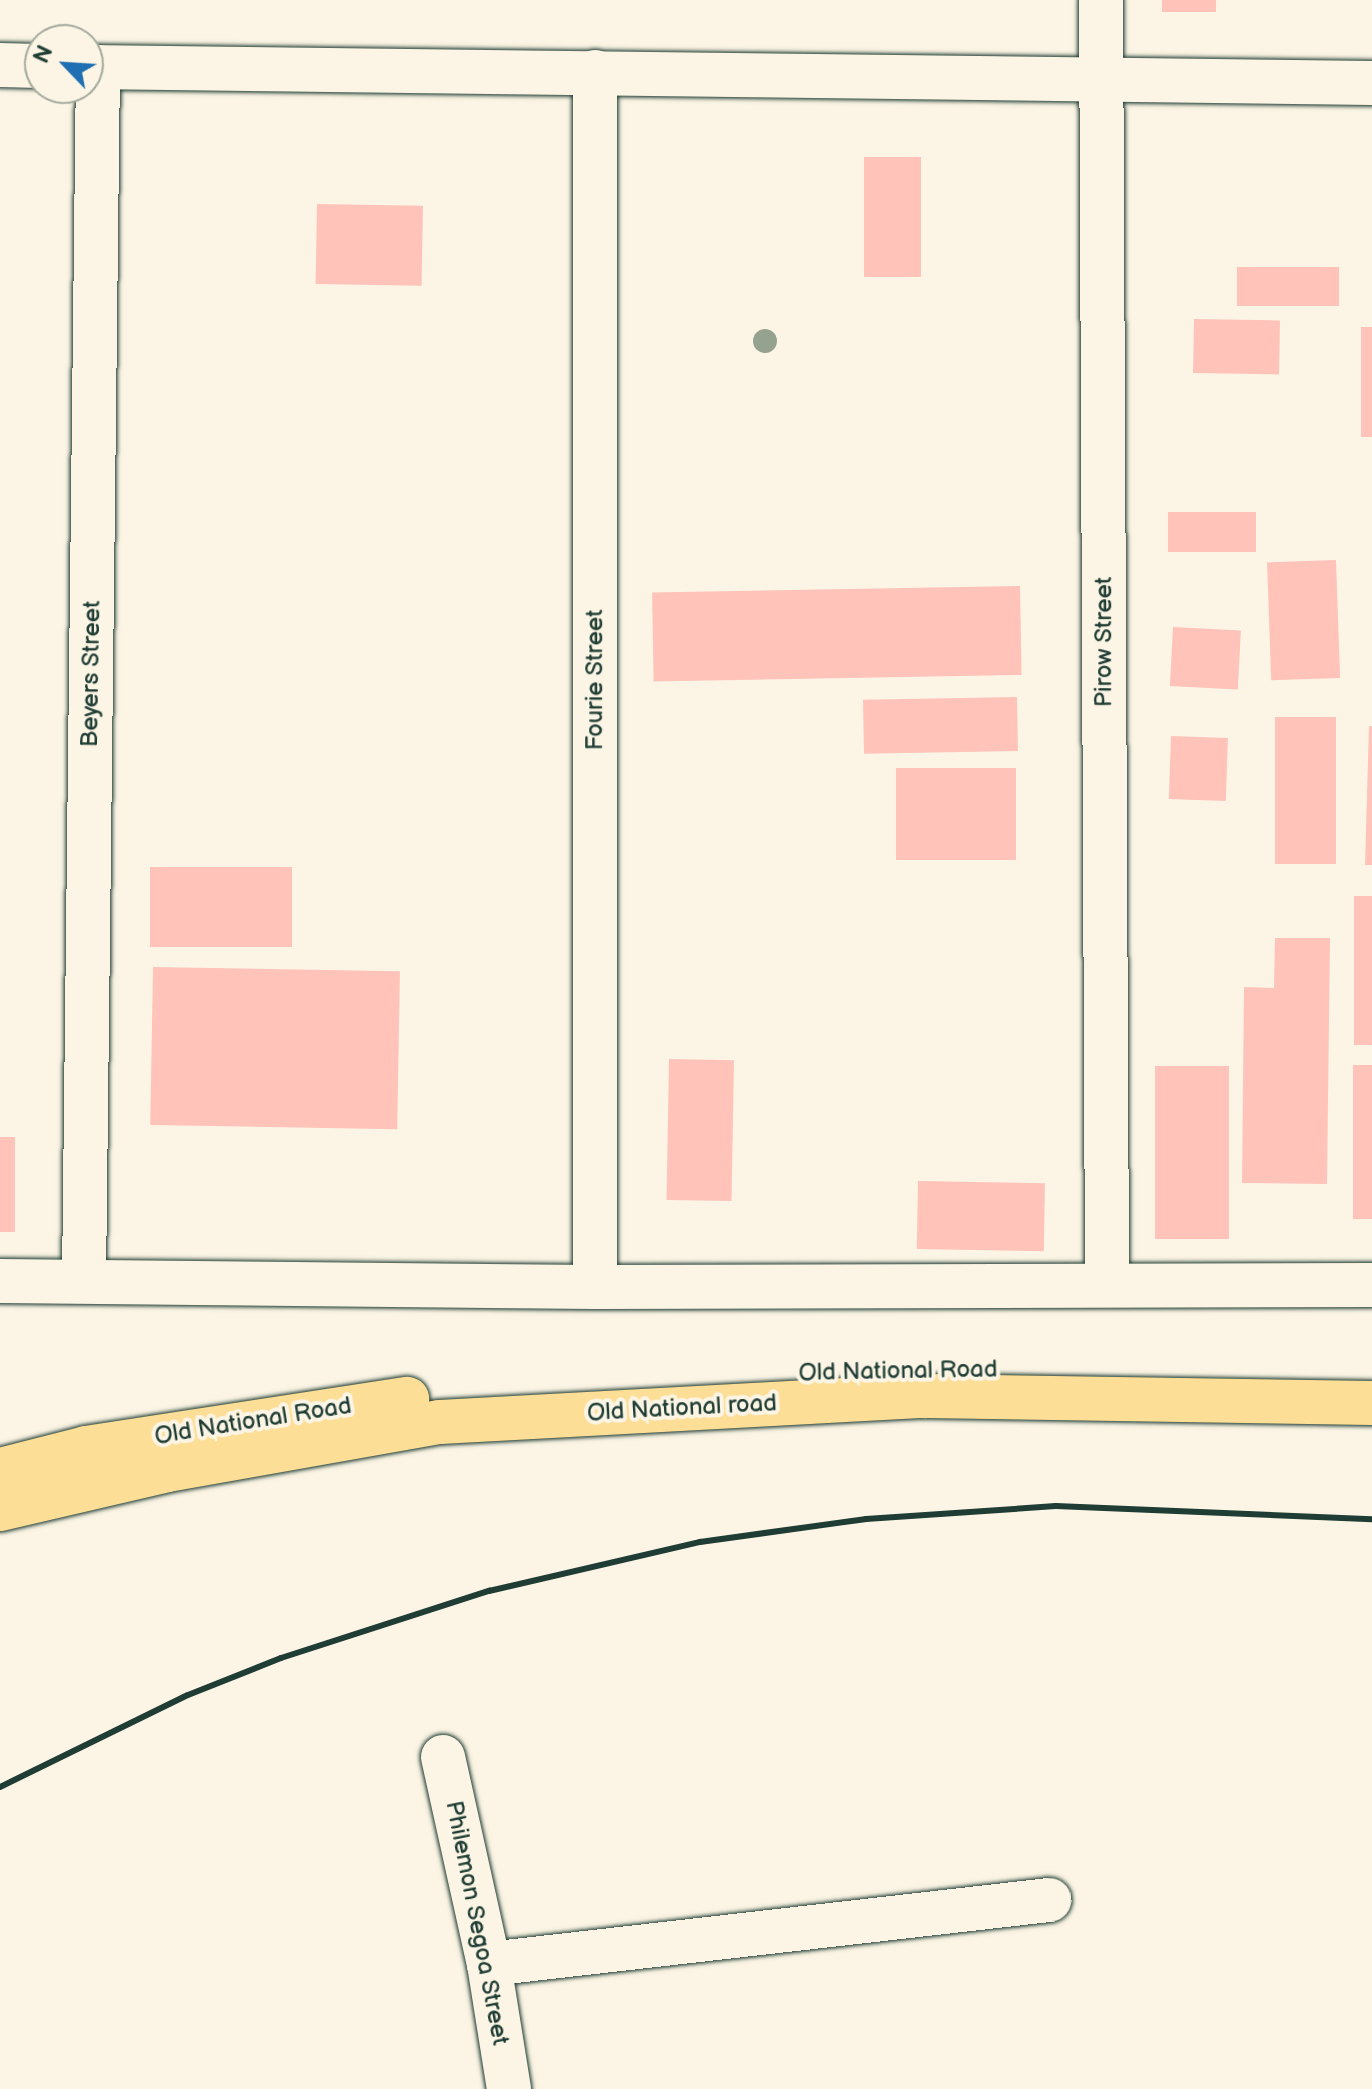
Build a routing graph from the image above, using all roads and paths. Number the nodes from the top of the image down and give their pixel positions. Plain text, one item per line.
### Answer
1 (1101, 0) edge
2 (0, 65) edge
3 (24, 66) edge
4 (104, 67) edge
5 (595, 72) junction
6 (1102, 80) junction
7 (1372, 83) edge
8 (93, 104) edge
9 (0, 1281) edge
10 (84, 1281) junction
11 (1107, 1285) junction
12 (1372, 1285) edge
13 (595, 1287) junction
14 (1372, 1377) edge
15 (1372, 1403) edge
16 (0, 1470) edge
17 (0, 1509) edge
18 (443, 1757) dead end
19 (1049, 1900) dead end
20 (489, 1964) junction
21 (509, 2089) edge

1 - 6 street, Pirow Street
2 - 3 street
4 - 5 street
5 - 6 street
5 - 13 street, Fourie Street
6 - 7 street
6 - 11 street, Pirow Street
8 - 10 street, Beyers Street
9 - 10 street
10 - 13 street
11 - 12 street
11 - 13 street
14 - 16 main road, Old National Road
15 - 17 main road, Old National road
18 - 20 street, Philemon Segoa Street
19 - 20 street
20 - 21 street, Philemon Segoa Street

